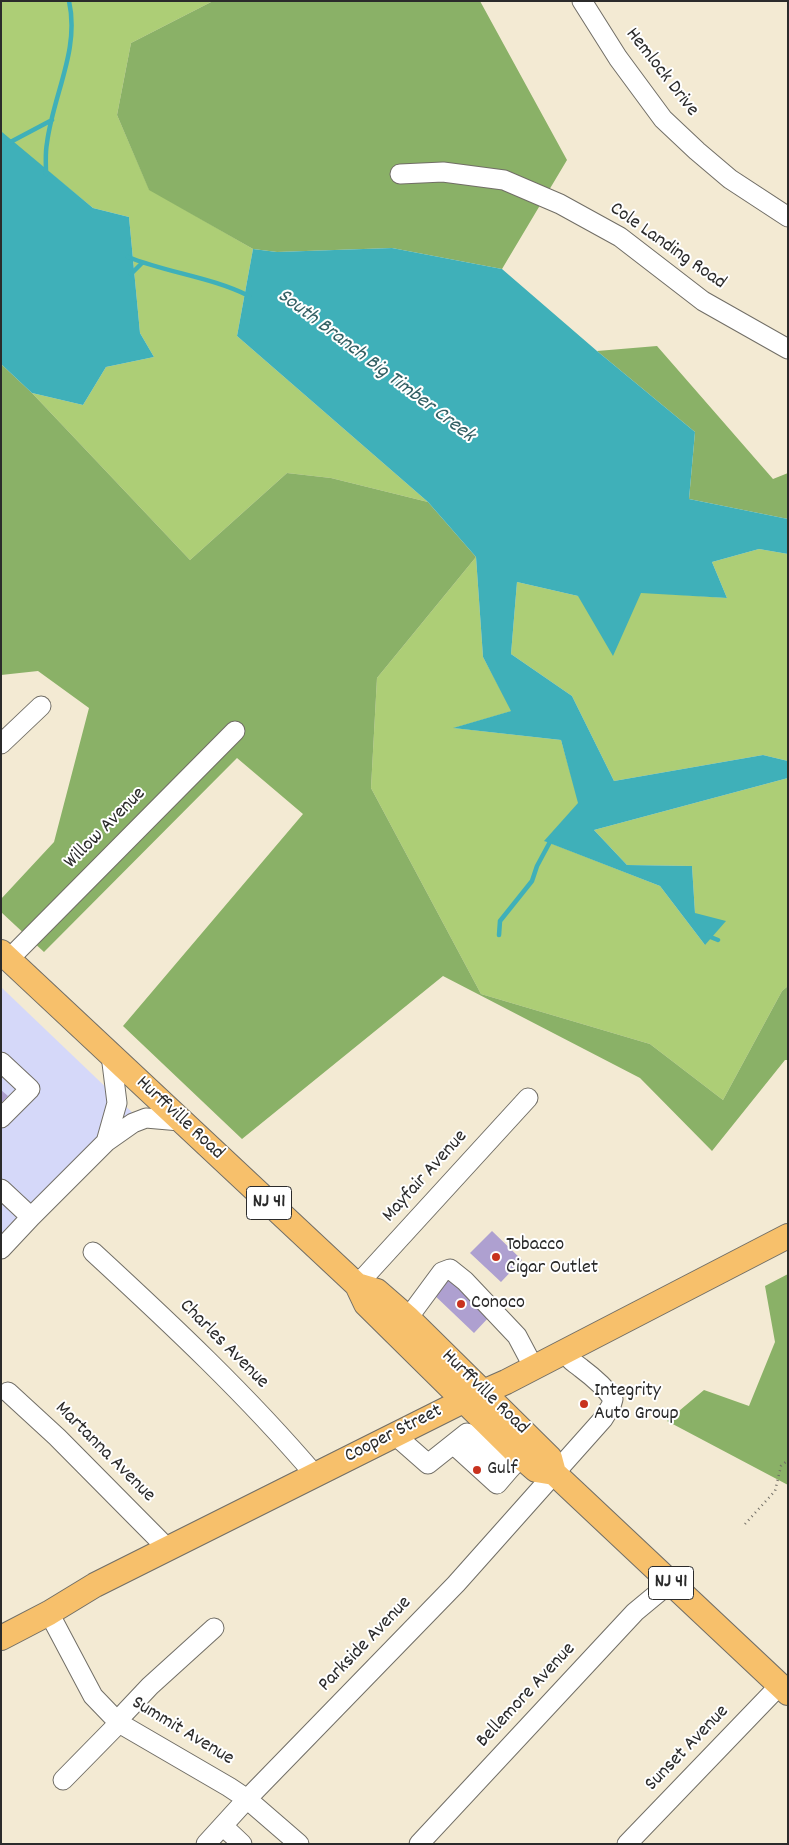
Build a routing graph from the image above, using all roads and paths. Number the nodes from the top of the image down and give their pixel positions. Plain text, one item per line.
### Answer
1 (582, 1) edge
2 (400, 174) dead end
3 (788, 217) edge
4 (788, 349) edge
5 (41, 706) dead end
6 (235, 731) dead end
7 (1, 744) edge
8 (5, 955) edge
9 (111, 1056) junction
10 (1, 1062) edge
11 (528, 1098) dead end
12 (1, 1118) edge
13 (180, 1121) junction
14 (106, 1142) junction
15 (1, 1189) edge
16 (31, 1217) junction
17 (788, 1236) edge
18 (1, 1248) edge
19 (93, 1252) dead end
20 (357, 1285) junction
21 (408, 1318) junction
22 (565, 1352) junction
23 (534, 1368) junction
24 (8, 1392) dead end
25 (474, 1396) junction
26 (395, 1435) junction
27 (788, 1460) edge
28 (515, 1463) junction
29 (554, 1474) junction
30 (315, 1475) junction
31 (745, 1524) dead end
32 (167, 1548) junction
33 (670, 1583) junction
34 (49, 1613) junction
35 (214, 1628) dead end
36 (1, 1638) edge
37 (784, 1689) edge
38 (118, 1722) junction
39 (63, 1780) dead end
40 (247, 1800) junction
41 (223, 1826) junction
42 (206, 1844) edge
43 (242, 1844) edge
44 (299, 1844) edge
45 (420, 1844) edge
46 (627, 1844) edge

1 - 3 street, Hemlock Drive
2 - 4 street, Cole Landing Road
5 - 7 street
6 - 8 street, Willow Avenue
8 - 9 main road, Hurffville Road / NJ 41
9 - 13 main road, Hurffville Road / NJ 41
9 - 14 street
10 - 12 street
11 - 20 street, Mayfair Avenue
13 - 14 street
13 - 20 main road, Hurffville Road / NJ 41
14 - 16 street
15 - 16 street
16 - 18 street
17 - 22 main road, Cooper Street
19 - 30 street, Charles Avenue
20 - 21 main road, Hurffville Road / NJ 41
20 - 25 main road, Hurffville Road / NJ 41
21 - 23 street
21 - 25 main road, Hurffville Road / NJ 41
22 - 23 main road, Cooper Street
22 - 29 street, Parkside Avenue
23 - 25 main road, Cooper Street
24 - 32 street, Martanna Avenue
25 - 26 main road, Cooper Street
25 - 28 main road, Hurffville Road / NJ 41
25 - 29 main road, Hurffville Road / NJ 41
26 - 28 street
26 - 30 main road, Cooper Street
27 - 31 path
28 - 29 main road, Hurffville Road / NJ 41
29 - 33 main road, Hurffville Road / NJ 41
29 - 40 street, Parkside Avenue
30 - 32 main road, Cooper Street
32 - 34 main road, Cooper Street
33 - 37 main road, Hurffville Road / NJ 41
33 - 45 street, Bellemore Avenue
34 - 36 main road, Cooper Street
34 - 38 street, Summit Avenue
35 - 38 street
37 - 46 street, Sunset Avenue
38 - 39 street
38 - 40 street, Summit Avenue
40 - 41 street, Parkside Avenue
40 - 44 street, Summit Avenue
41 - 42 street, Parkside Avenue
41 - 43 street

